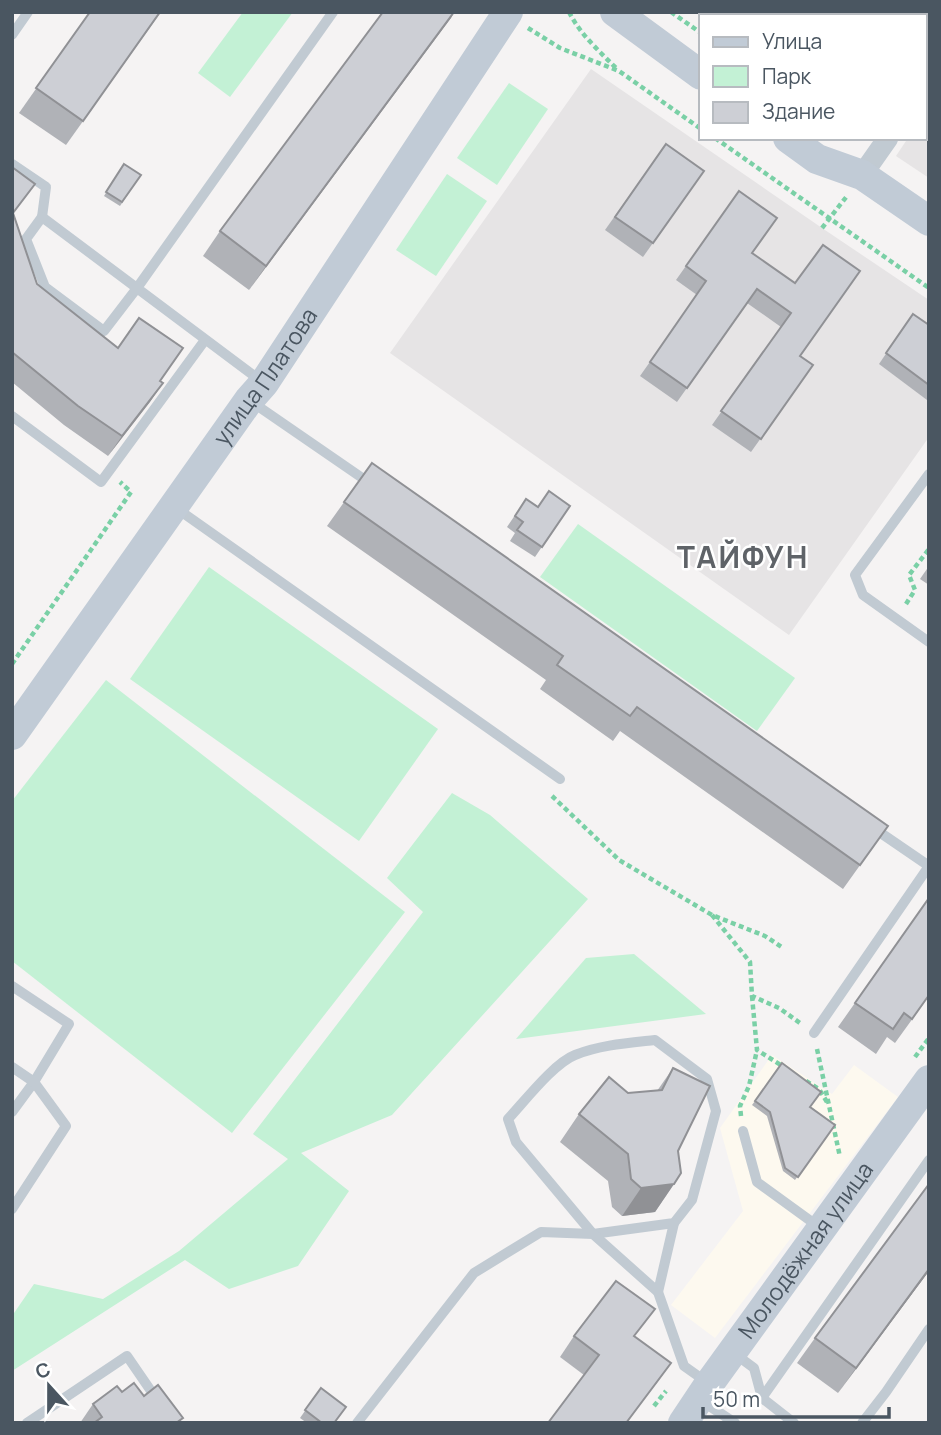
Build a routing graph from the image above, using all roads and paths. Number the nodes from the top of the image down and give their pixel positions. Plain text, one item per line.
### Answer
1 (28, 12) edge
2 (332, 12) edge
3 (569, 12) edge
4 (615, 12) edge
5 (671, 12) edge
6 (508, 13) edge
7 (699, 32) edge
8 (12, 35) edge
9 (619, 71) junction
10 (699, 74) edge
11 (699, 128) edge
12 (718, 140) edge
13 (794, 140) edge
14 (887, 140) edge
15 (12, 164) edge
16 (862, 175) junction
17 (43, 217) junction
18 (829, 219) junction
19 (929, 221) edge
20 (822, 228) dead end
21 (137, 288) junction
22 (929, 288) edge
23 (205, 340) junction
24 (256, 392) junction
25 (12, 416) edge
26 (108, 472) junction
27 (929, 474) edge
28 (384, 492) edge
29 (175, 508) junction
30 (929, 549) edge
31 (897, 619) junction
32 (929, 642) edge
33 (12, 664) edge
34 (12, 735) edge
35 (560, 779) dead end
36 (550, 793) dead end
37 (861, 820) edge
38 (712, 915) junction
39 (783, 948) dead end
40 (12, 986) edge
41 (752, 996) junction
42 (814, 1032) junction
43 (929, 1038) edge
44 (757, 1050) junction
45 (12, 1067) edge
46 (788, 1069) edge
47 (918, 1073) edge
48 (798, 1076) edge
49 (34, 1082) junction
50 (829, 1105) junction
51 (12, 1112) edge
52 (743, 1131) joint
53 (840, 1158) dead end
54 (929, 1160) edge
55 (12, 1209) edge
56 (674, 1223) junction
57 (822, 1229) junction
58 (593, 1234) junction
59 (658, 1292) junction
60 (929, 1329) edge
61 (732, 1352) junction
62 (666, 1391) edge
63 (762, 1398) junction
64 (697, 1402) edge
65 (654, 1406) edge
66 (27, 1423) edge
67 (173, 1423) edge
68 (358, 1423) edge
69 (735, 1423) edge
70 (794, 1423) edge
71 (862, 1423) edge

1 - 8 lane
2 - 21 lane
3 - 9 path
4 - 10 street
5 - 7 path
6 - 9 path
6 - 24 street, улица Платова
9 - 11 path
12 - 18 path
13 - 16 street
14 - 16 street
15 - 17 lane
16 - 18 path
16 - 19 street
17 - 21 lane
17 - 21 lane
18 - 20 path
18 - 22 path
21 - 23 lane
23 - 24 lane
23 - 26 lane
24 - 28 lane
24 - 29 street, улица Платова
25 - 26 lane
26 - 33 path
27 - 31 lane
29 - 34 street, улица Платова
29 - 35 lane
30 - 31 path
31 - 32 lane
36 - 38 path
37 - 42 lane
38 - 39 path
38 - 41 path
40 - 49 lane
41 - 42 path
41 - 44 path
42 - 50 path
43 - 47 path
44 - 46 path
44 - 52 path
45 - 49 lane
47 - 57 street, Молодёжная улица
48 - 50 path
49 - 51 lane
49 - 55 lane
50 - 53 path
52 - 57 lane
54 - 63 lane
56 - 58 lane
56 - 58 lane
56 - 59 lane
57 - 61 street, Молодёжная улица
58 - 59 lane
58 - 68 lane
59 - 64 lane
60 - 71 lane
61 - 63 lane
61 - 64 street, Молодёжная улица
62 - 65 path
63 - 70 lane
64 - 69 lane
66 - 67 lane

